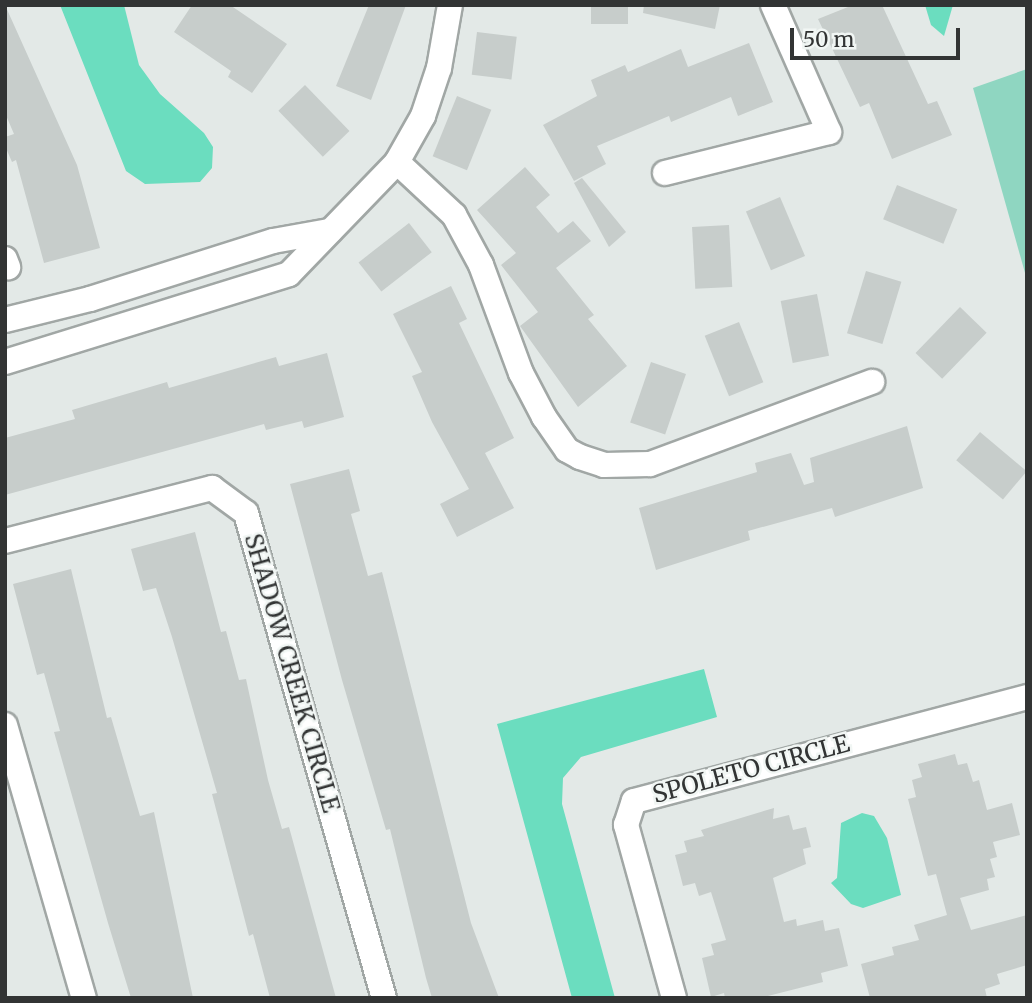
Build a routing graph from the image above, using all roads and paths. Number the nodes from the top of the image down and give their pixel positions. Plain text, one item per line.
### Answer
1 (450, 5) edge
2 (773, 5) edge
3 (397, 162) junction
4 (665, 173) dead end
5 (330, 231) junction
6 (73, 303) junction
7 (5, 320) edge
8 (82, 339) junction
9 (5, 362) edge
10 (872, 382) dead end
11 (5, 541) edge
12 (1027, 697) edge
13 (5, 725) edge
14 (84, 998) edge
15 (384, 998) edge
16 (674, 998) edge

1 - 3 street
2 - 4 street
3 - 5 street
3 - 10 street
5 - 6 street
5 - 8 street
6 - 7 street
6 - 8 street
8 - 9 street
11 - 15 street, SHADOW CREEK CIRCLE
12 - 16 street, SPOLETO CIRCLE
13 - 14 street

